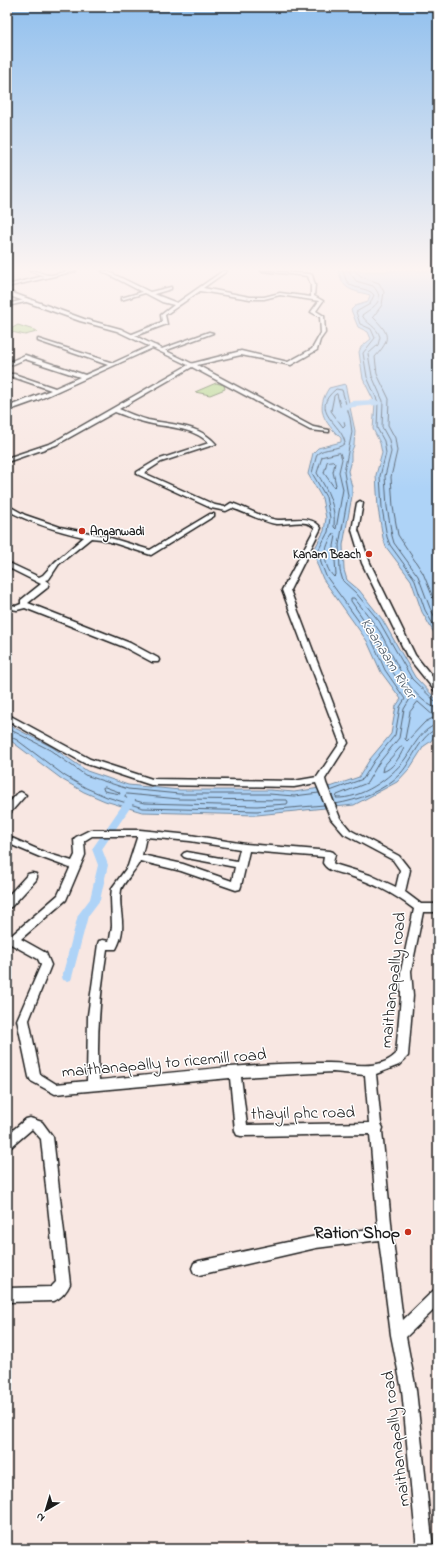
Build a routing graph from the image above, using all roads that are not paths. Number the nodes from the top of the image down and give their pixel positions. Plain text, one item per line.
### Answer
1 (51, 344) edge
2 (149, 344) edge
3 (179, 344) edge
4 (317, 344) edge
5 (154, 346) junction
6 (162, 350) junction
7 (112, 364) junction
8 (7, 365) edge
9 (192, 365) junction
10 (12, 375) dead end
11 (85, 377) junction
12 (55, 390) junction
13 (8, 408) edge
14 (113, 409) junction
15 (327, 431) dead end
16 (7, 460) edge
17 (360, 503) dead end
18 (7, 507) edge
19 (212, 515) dead end
20 (90, 535) junction
21 (7, 564) edge
22 (40, 580) junction
23 (25, 605) junction
24 (7, 606) edge
25 (155, 660) dead end
26 (438, 689) edge
27 (7, 717) edge
28 (321, 781) junction
29 (21, 795) dead end
30 (7, 811) edge
31 (140, 833) junction
32 (7, 838) edge
33 (193, 838) junction
34 (245, 847) junction
35 (187, 855) junction
36 (137, 857) junction
37 (241, 865) junction
38 (75, 866) junction
39 (183, 868) junction
40 (32, 877) dead end
41 (400, 893) junction
42 (7, 904) edge
43 (419, 908) junction
44 (438, 908) edge
45 (10, 938) edge
46 (370, 1071) junction
47 (235, 1072) junction
48 (93, 1086) junction
49 (377, 1128) junction
50 (7, 1143) edge
51 (385, 1233) junction
52 (199, 1268) dead end
53 (7, 1295) edge
54 (438, 1296) edge
55 (398, 1335) junction
56 (425, 1549) edge

1 - 7 street
2 - 5 street
3 - 6 street
4 - 9 street
5 - 6 street
5 - 7 street
6 - 9 street
7 - 11 street
8 - 11 street
9 - 14 street
9 - 15 street
10 - 12 street
11 - 12 street
12 - 13 street
14 - 16 street
14 - 28 street
17 - 26 street
18 - 20 street
19 - 20 street
20 - 22 street
21 - 22 street
22 - 23 street
23 - 24 street
23 - 25 street
27 - 28 street
28 - 41 street, maithanapally road
29 - 30 street
31 - 33 street
31 - 36 street
31 - 38 street
32 - 38 street
33 - 34 street
33 - 35 street
34 - 37 street
34 - 41 street
35 - 37 street
35 - 39 street
36 - 39 street
36 - 48 street
37 - 39 street
38 - 45 street
40 - 42 street
41 - 43 street, maithanapally road
43 - 44 street
43 - 46 street, maithanapally road
45 - 48 street, maithanapally to ricemill road
46 - 47 street, maithanapally to ricemill road
46 - 49 street, maithanapally road
47 - 48 street, maithanapally to ricemill road
47 - 49 street, thayil phc road
49 - 51 street, maithanapally road
50 - 53 street
51 - 52 street
51 - 55 street, maithanapally road
54 - 55 street
55 - 56 street, maithanapally road

